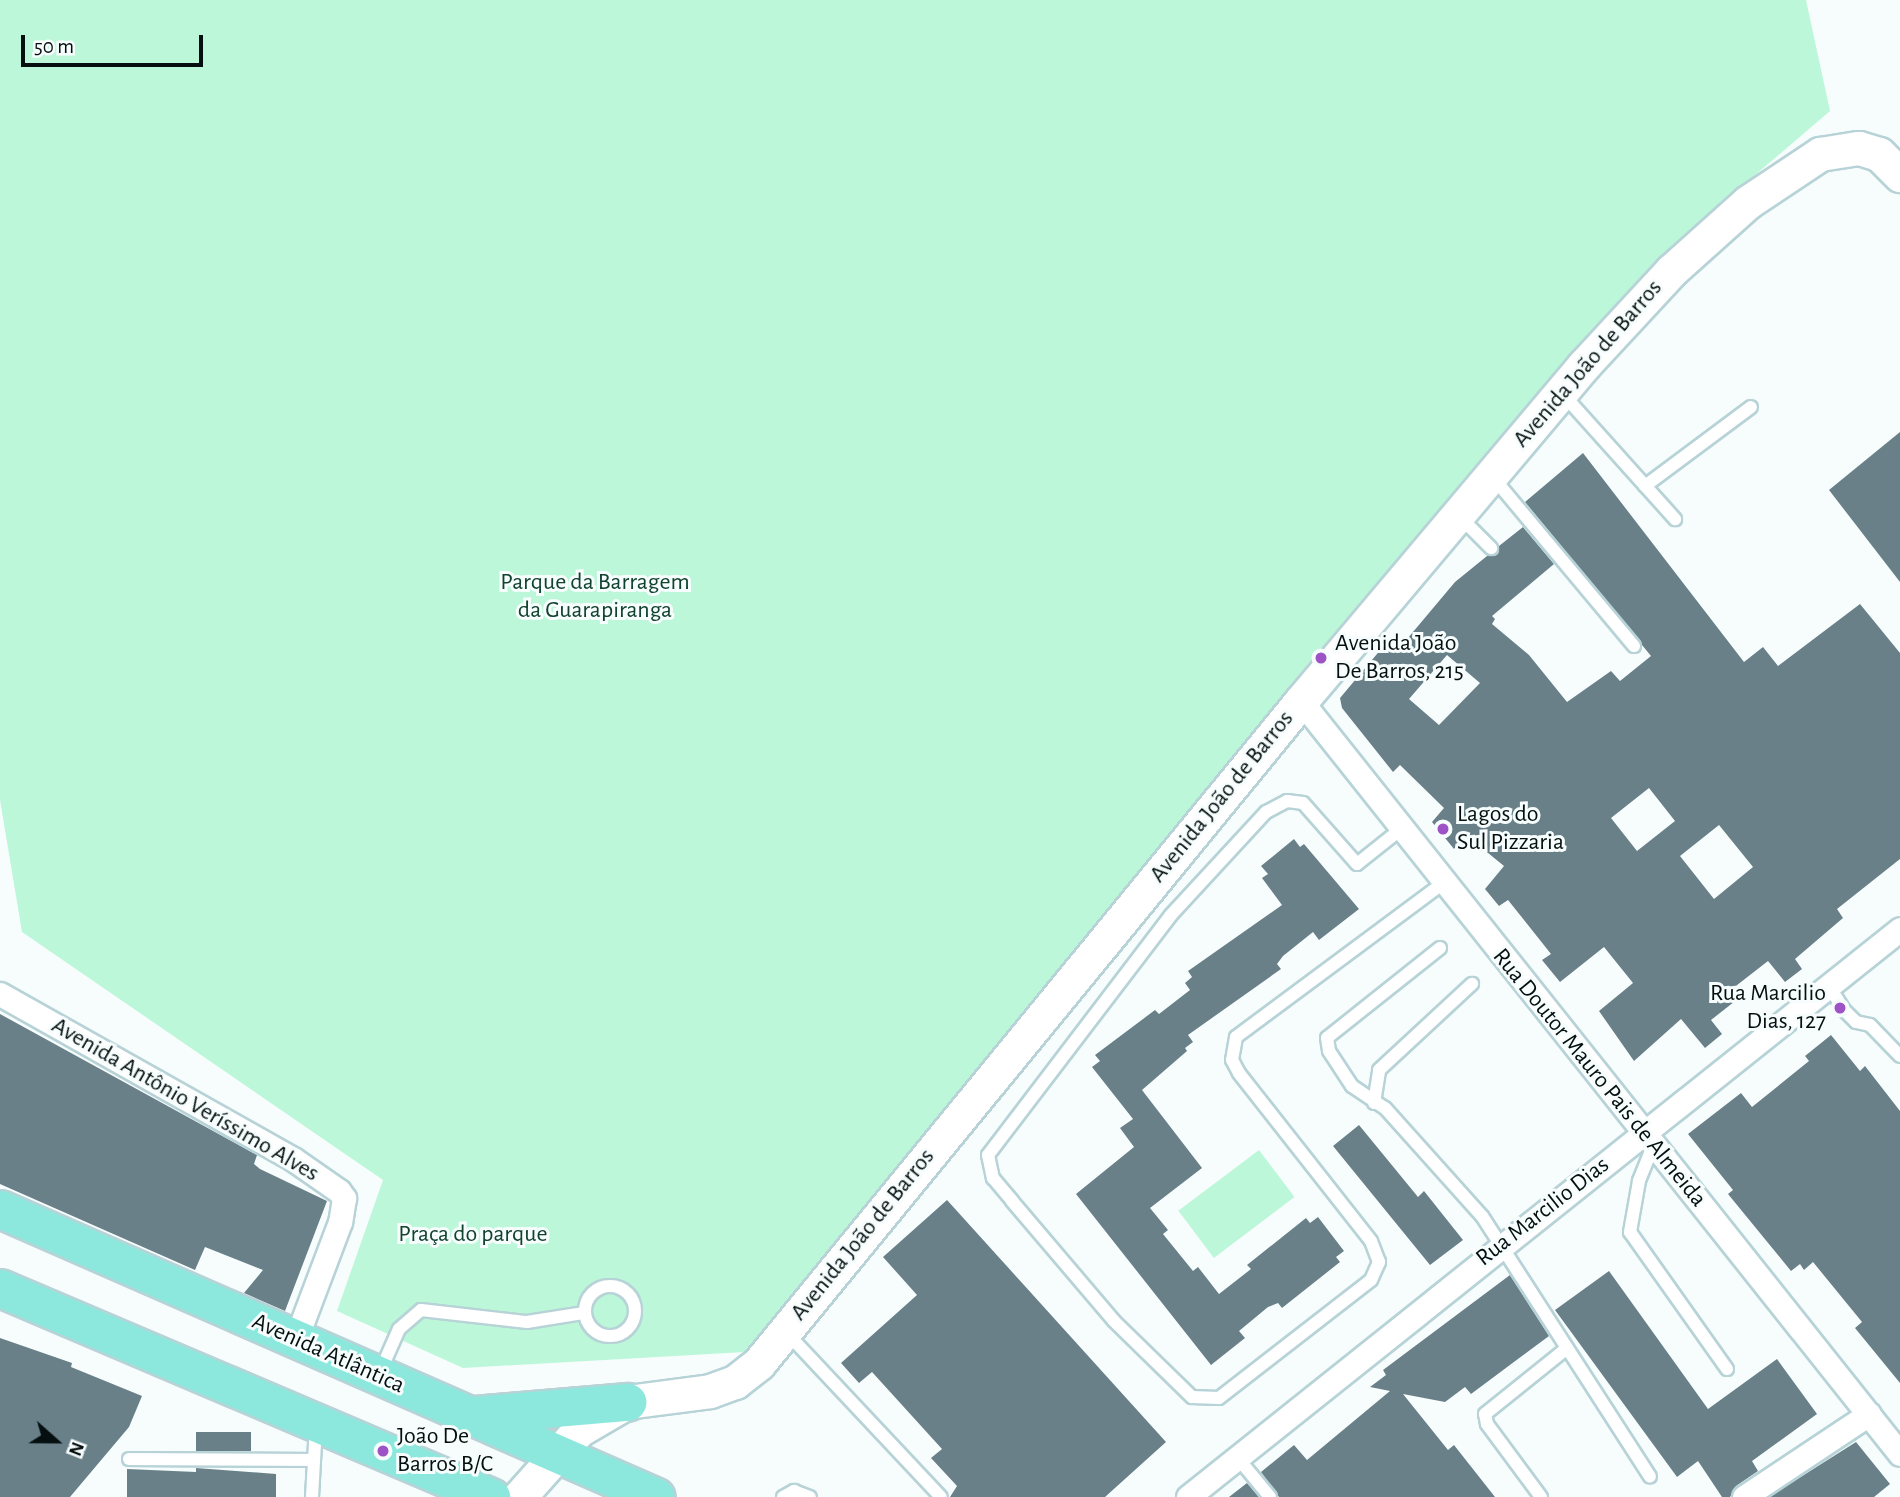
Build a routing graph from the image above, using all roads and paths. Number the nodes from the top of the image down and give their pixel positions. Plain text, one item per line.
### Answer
1 (1897, 171) edge
2 (1561, 392) junction
3 (1751, 407) dead end
4 (1491, 475) junction
5 (1645, 486) junction
6 (1457, 515) junction
7 (1675, 519) dead end
8 (1491, 548) dead end
9 (1634, 646) dead end
10 (1301, 701) junction
11 (1397, 832) junction
12 (1439, 886) junction
13 (1900, 929) edge
14 (1440, 948) dead end
15 (1472, 984) dead end
16 (1829, 986) junction
17 (0, 994) edge
18 (1900, 1056) edge
19 (1374, 1103) junction
20 (1648, 1139) junction
21 (0, 1209) edge
22 (1502, 1244) junction
23 (0, 1288) edge
24 (584, 1314) junction
25 (785, 1331) junction
26 (295, 1341) junction
27 (1567, 1348) junction
28 (1727, 1368) dead end
29 (378, 1376) junction
30 (627, 1402) junction
31 (1869, 1414) junction
32 (467, 1415) junction
33 (316, 1422) junction
34 (554, 1453) junction
35 (1900, 1454) edge
36 (1237, 1457) junction
37 (130, 1459) dead end
38 (314, 1460) junction
39 (1650, 1477) dead end
40 (788, 1494) edge
41 (312, 1497) edge
42 (491, 1497) edge
43 (519, 1497) edge
44 (656, 1497) edge
45 (810, 1497) edge
46 (942, 1497) edge
47 (1188, 1497) edge
48 (1270, 1497) edge
49 (1541, 1497) edge
50 (1744, 1497) edge

1 - 2 street, Avenida João de Barros
2 - 4 street, Avenida João de Barros
2 - 5 lane
3 - 5 lane
4 - 6 street, Avenida João de Barros
4 - 9 lane
5 - 7 lane
6 - 8 lane
6 - 10 street, Avenida João de Barros
10 - 11 street, Rua Doutor Mauro Pais de Almeida
10 - 25 street, Avenida João de Barros
11 - 12 street, Rua Doutor Mauro Pais de Almeida
11 - 12 lane
12 - 20 street, Rua Doutor Mauro Pais de Almeida
13 - 16 street, Rua Marcilio Dias
14 - 19 lane
15 - 19 lane
16 - 18 lane
16 - 20 street, Rua Marcilio Dias
17 - 26 street, Avenida Antônio Veríssimo Alves
19 - 22 lane
20 - 22 street, Rua Marcilio Dias
20 - 28 lane
20 - 31 street, Rua Doutor Mauro Pais de Almeida
21 - 26 main road, Avenida Atlântica
22 - 27 lane
22 - 36 street, Rua Marcilio Dias
23 - 33 main road
24 - 24 lane
24 - 29 lane
25 - 30 street, Avenida João de Barros
25 - 46 lane
26 - 29 main road, Avenida Atlântica
27 - 39 lane
27 - 49 lane
29 - 32 main road, Avenida Atlântica
30 - 32 main road
30 - 34 street, Avenida João de Barros
31 - 35 street, Rua Doutor Mauro Pais de Almeida
31 - 50 street
32 - 34 main road, Avenida Atlântica
33 - 38 lane
33 - 42 main road
34 - 43 street, Avenida João de Barros
34 - 44 main road, Avenida Atlântica
36 - 47 street, Rua Marcilio Dias
36 - 48 lane
37 - 38 lane
38 - 41 lane
40 - 45 lane

